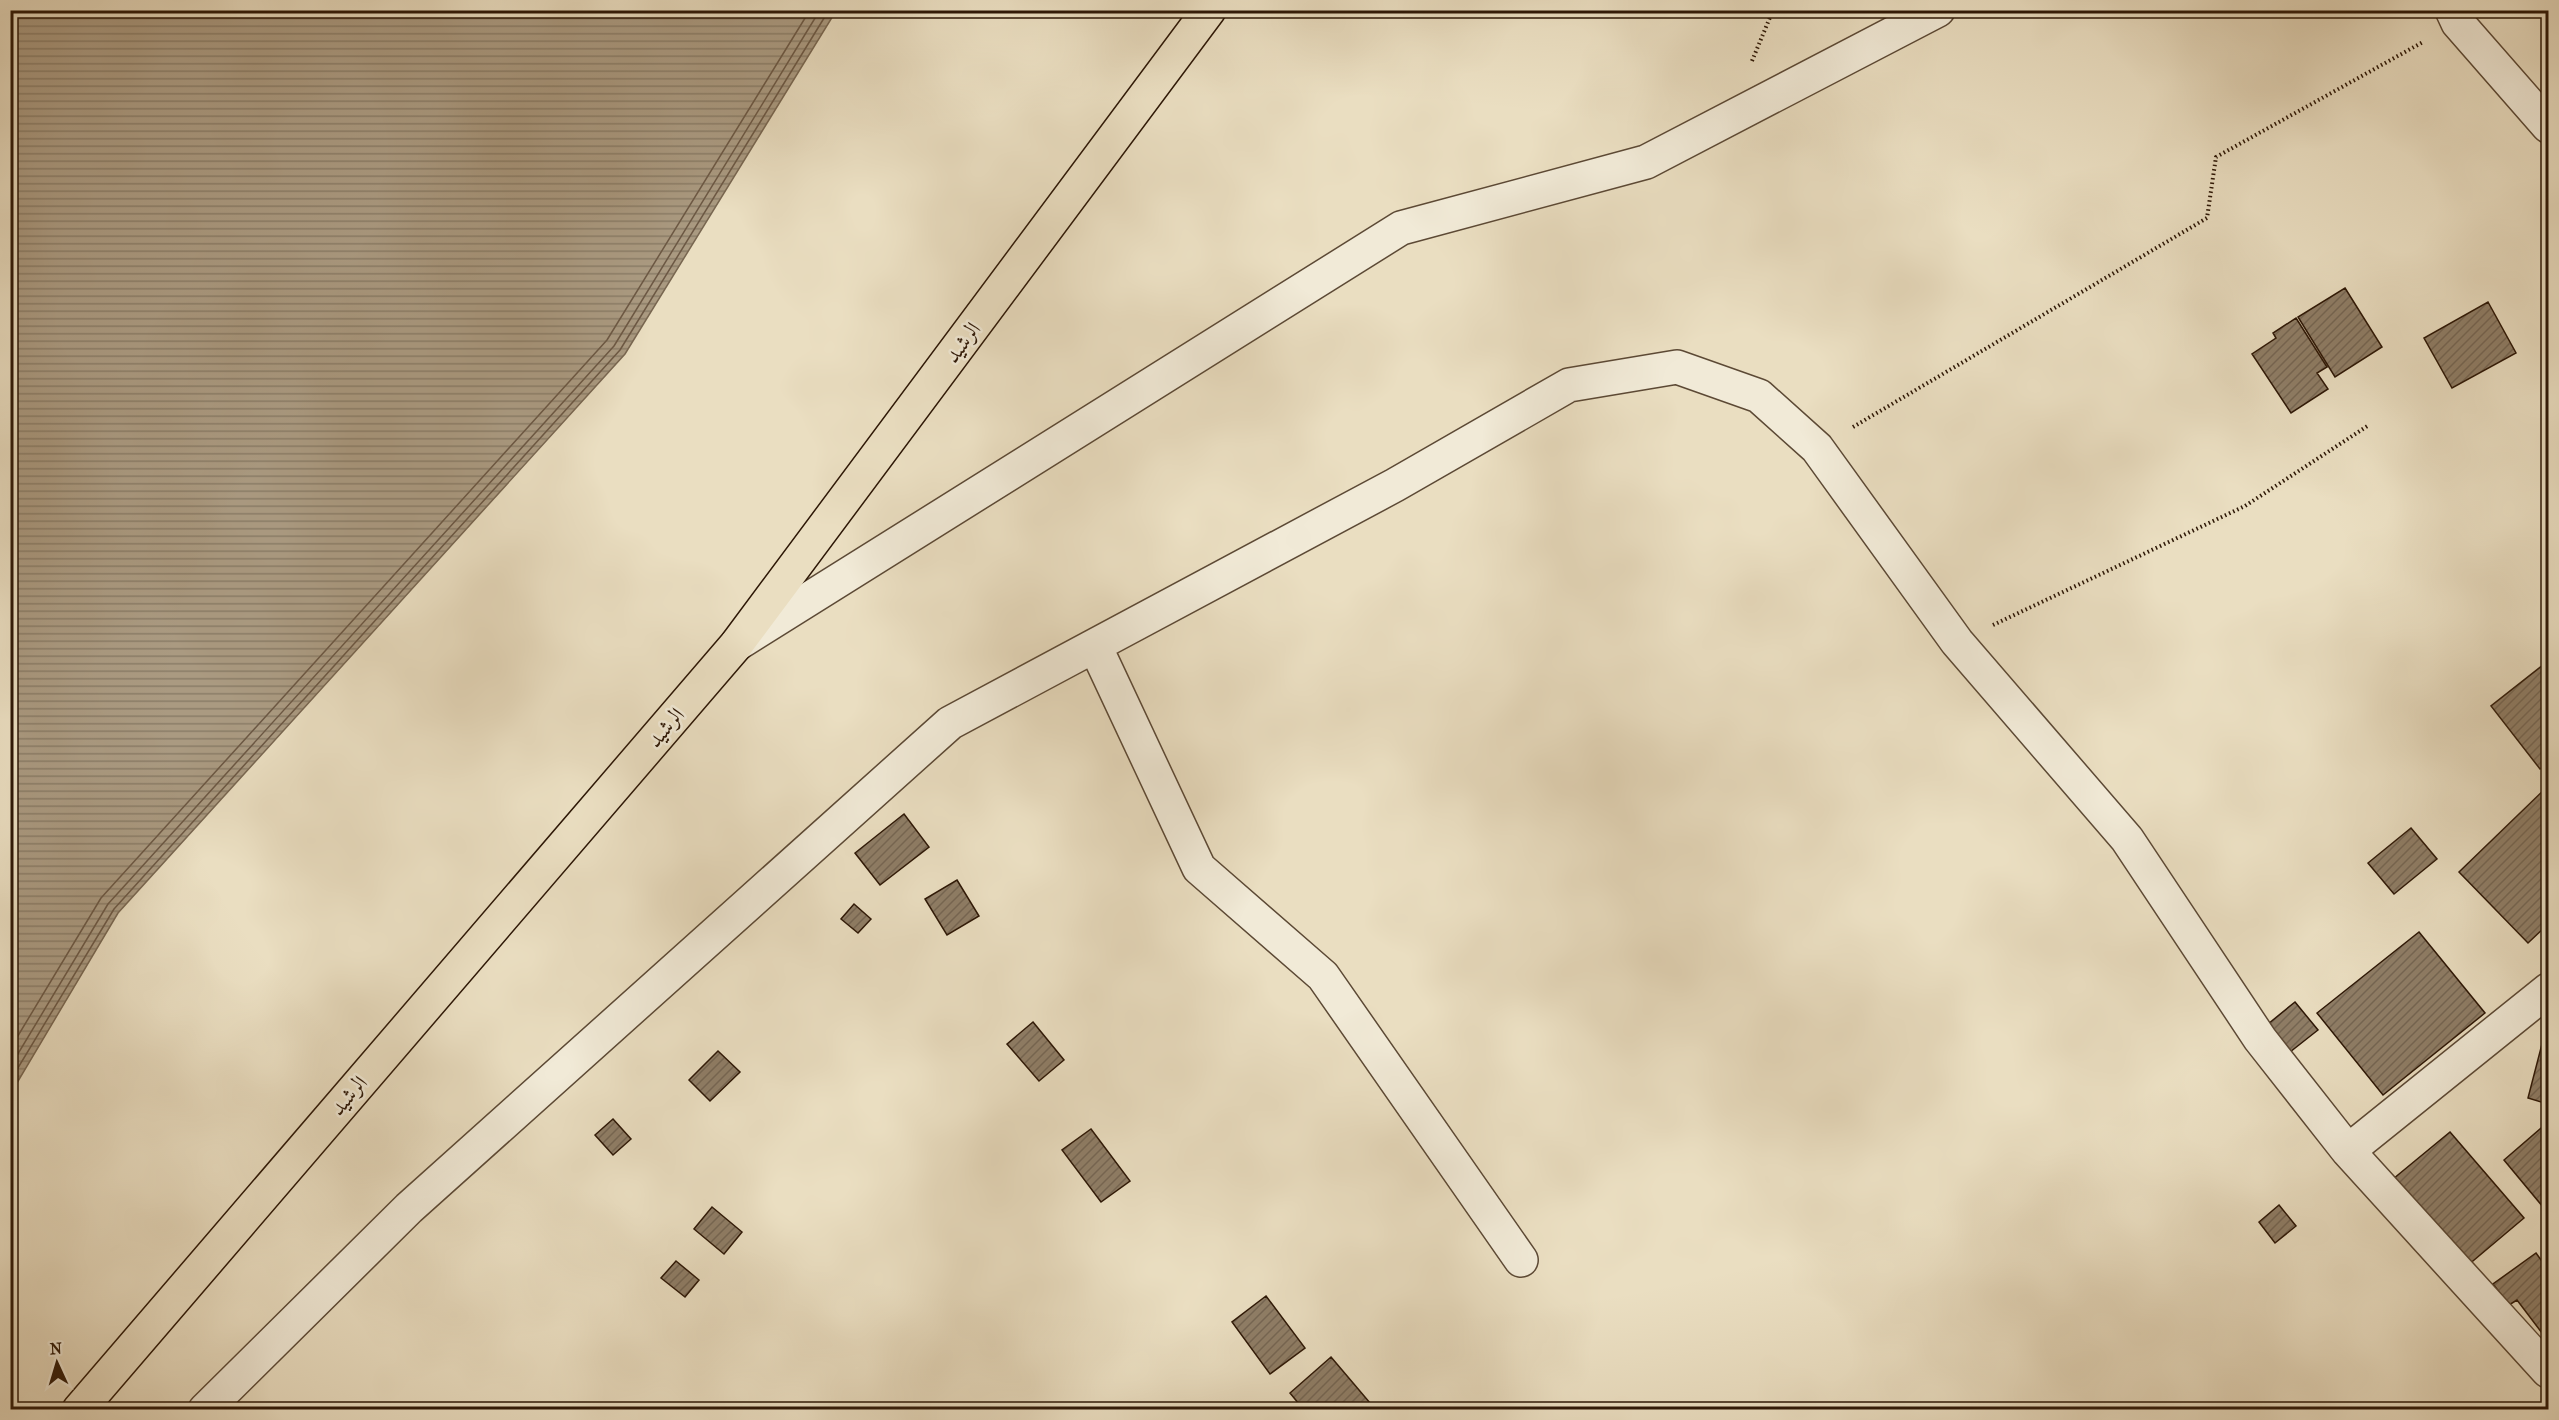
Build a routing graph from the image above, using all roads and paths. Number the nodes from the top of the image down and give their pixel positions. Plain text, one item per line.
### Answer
1 (1209, 10) edge
2 (1938, 10) edge
3 (2455, 17) edge
4 (2548, 126) edge
5 (2369, 425) dead end
6 (1817, 448) junction
7 (1957, 642) junction
8 (736, 645) junction
9 (1095, 646) junction
10 (2548, 990) edge
11 (2348, 1151) junction
12 (1521, 1260) dead end
13 (2548, 1371) edge
14 (79, 1410) edge
15 (205, 1410) edge

1 - 8 main road, الرشيد
2 - 8 street
3 - 4 street
3 - 6 path
5 - 7 path
6 - 7 street
6 - 9 street
7 - 11 street
8 - 14 main road, الرشيد
9 - 12 street
9 - 15 street
10 - 11 street
11 - 13 street

